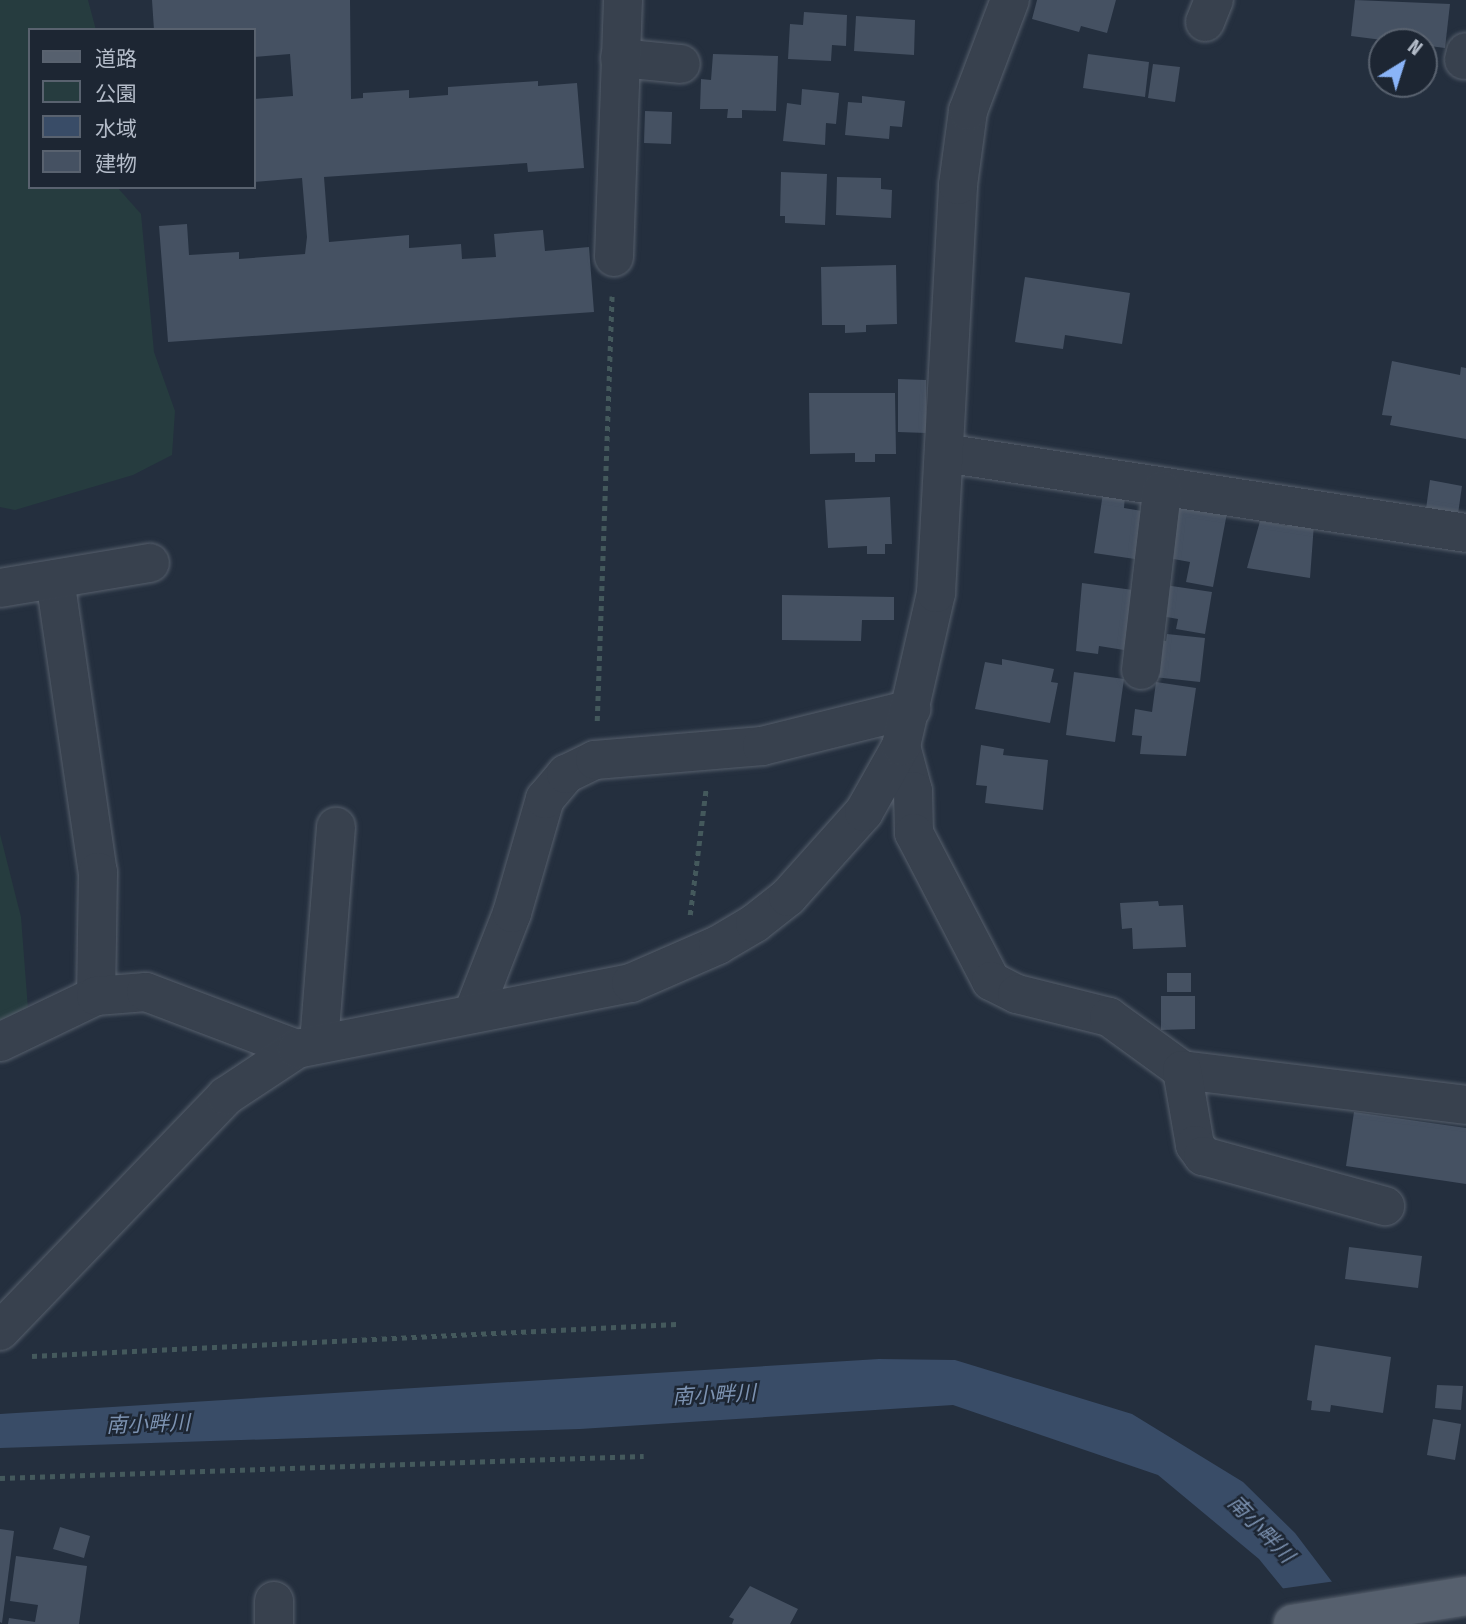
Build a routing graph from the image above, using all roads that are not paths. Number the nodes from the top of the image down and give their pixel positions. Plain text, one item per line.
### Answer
1 (622, 0) edge
2 (1010, 0) edge
3 (620, 58) junction
4 (681, 64) dead end
5 (614, 257) road end
6 (944, 453) junction
7 (1162, 490) junction
8 (1466, 533) edge
9 (150, 563) dead end
10 (55, 579) junction
11 (0, 588) edge
12 (1140, 670) dead end
13 (911, 709) junction
14 (901, 746) junction
15 (337, 827) dead end
16 (96, 996) junction
17 (473, 1013) junction
18 (0, 1042) edge
19 (308, 1046) junction
20 (1182, 1070) junction
21 (1466, 1105) edge
22 (1385, 1206) dead end
23 (14, 1344) edge
24 (1466, 1596) edge
25 (1293, 1624) edge

1 - 3 street
2 - 6 street
3 - 4 street
3 - 5 street
6 - 7 street
6 - 13 street
7 - 8 street
7 - 12 street
9 - 10 street
10 - 11 street
10 - 16 street
13 - 14 street
13 - 17 street
14 - 17 street
14 - 20 street
15 - 19 street
16 - 18 street
16 - 19 street
17 - 19 street
19 - 23 street
20 - 21 street
20 - 22 street
24 - 25 main road

